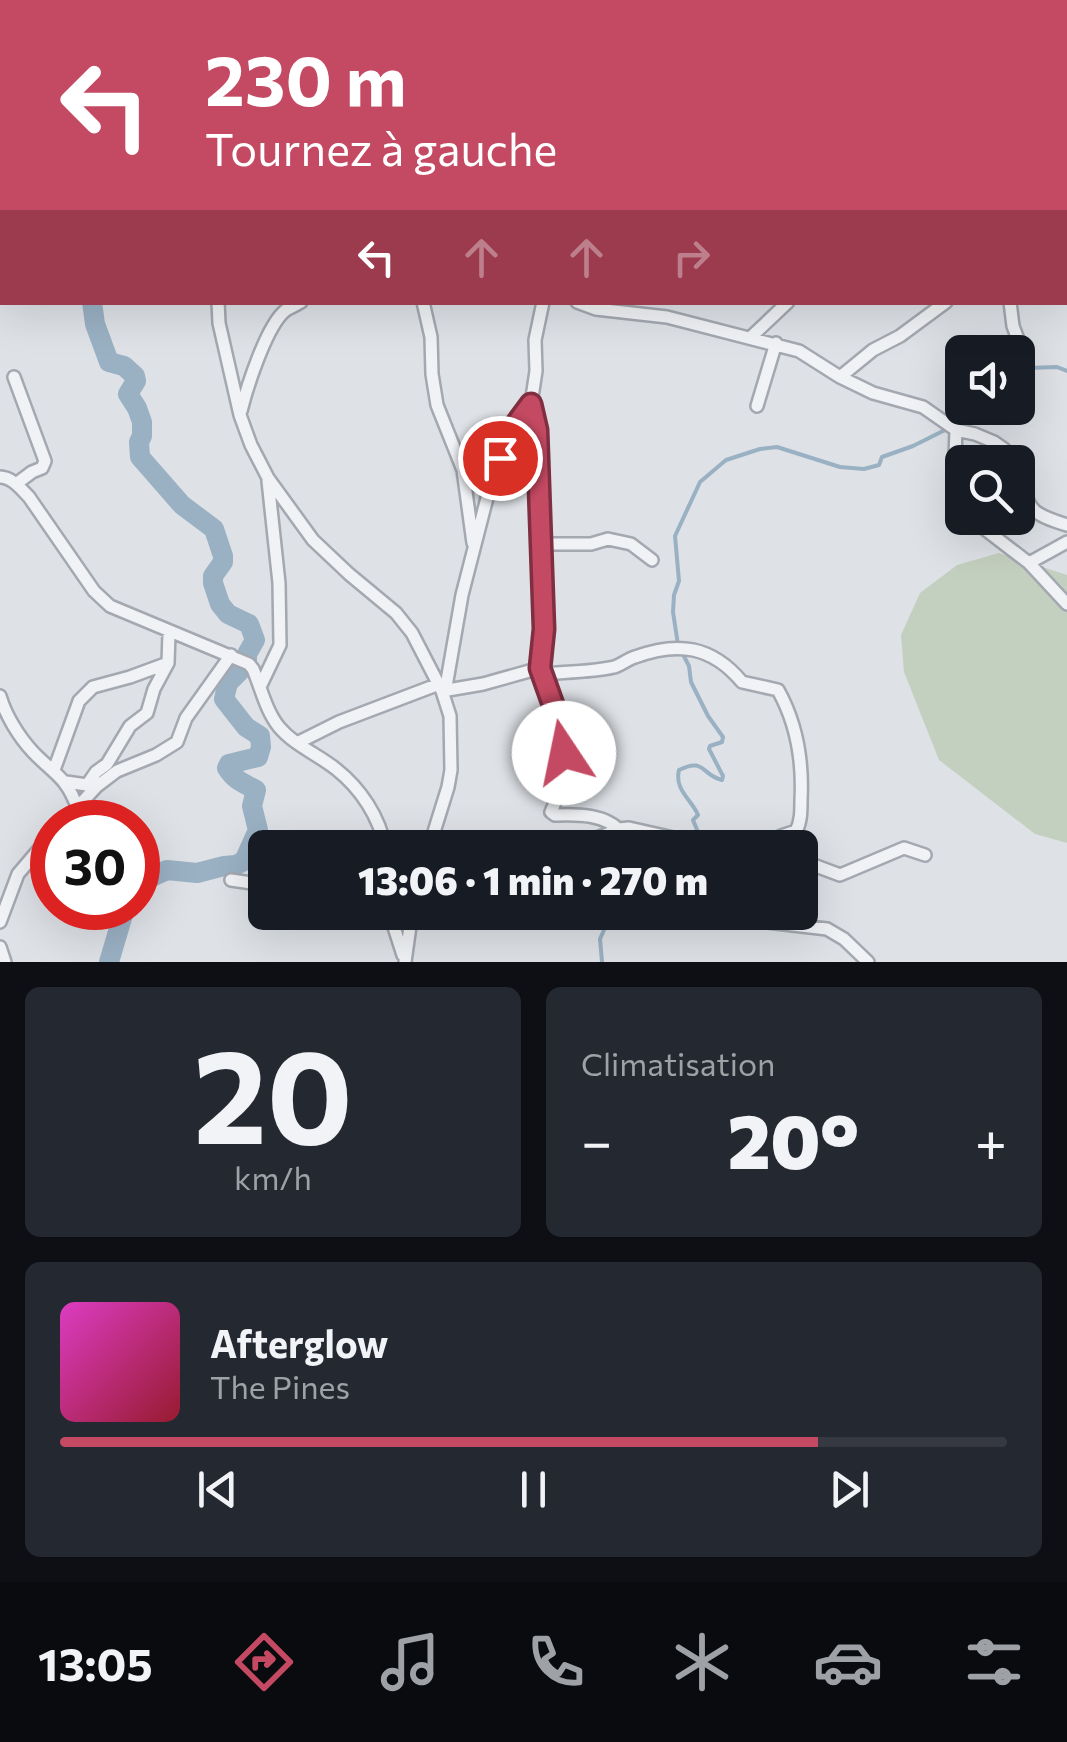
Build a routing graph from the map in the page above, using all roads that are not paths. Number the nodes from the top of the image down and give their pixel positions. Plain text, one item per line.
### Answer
1 (218, 305) edge
2 (295, 305) edge
3 (424, 305) edge
4 (542, 305) edge
5 (785, 305) edge
6 (942, 305) edge
7 (1010, 305) edge
8 (598, 306) edge
9 (1016, 335) edge
10 (750, 337) junction
11 (776, 344) junction
12 (14, 377) dead end
13 (840, 378) junction
14 (531, 404) junction
15 (757, 406) dead end
16 (240, 416) junction
17 (956, 430) junction
18 (955, 445) edge
19 (998, 445) edge
20 (0, 477) edge
21 (268, 478) junction
22 (16, 484) junction
23 (1035, 512) edge
24 (1067, 524) edge
25 (992, 535) edge
26 (1067, 542) edge
27 (541, 544) junction
28 (474, 552) junction
29 (652, 560) dead end
30 (1029, 563) junction
31 (1067, 604) edge
32 (170, 632) junction
33 (231, 655) junction
34 (168, 663) junction
35 (541, 671) junction
36 (260, 687) junction
37 (442, 689) junction
38 (0, 696) edge
39 (297, 743) junction
40 (54, 770) junction
41 (66, 782) junction
42 (74, 800) edge
43 (85, 800) edge
44 (619, 829) joint
45 (380, 830) edge
46 (435, 830) edge
47 (638, 830) edge
48 (797, 830) edge
49 (925, 855) dead end
50 (30, 860) edge
51 (818, 867) edge
52 (231, 880) dead end
53 (248, 882) edge
54 (0, 922) edge
55 (818, 928) edge
56 (396, 930) edge
57 (409, 930) edge
58 (0, 947) edge
59 (405, 961) edge
60 (5, 962) edge
61 (868, 962) edge

1 - 16 street
2 - 16 street
3 - 28 street
4 - 14 street
5 - 10 street
6 - 13 street
7 - 9 street
8 - 10 street
10 - 11 street
11 - 13 street
11 - 15 street
12 - 22 street
13 - 17 street
14 - 27 street
14 - 28 street
16 - 21 street
17 - 18 street
17 - 19 street
20 - 22 street
21 - 36 street
21 - 37 street
22 - 32 street
23 - 24 street
25 - 30 street
26 - 30 street
27 - 29 street
27 - 35 street
28 - 37 street
30 - 31 street
32 - 33 street
32 - 34 street
33 - 36 street
33 - 43 street
34 - 40 street
34 - 41 street
35 - 37 street
35 - 44 street
35 - 48 street
36 - 39 street
37 - 39 street
37 - 46 street
38 - 40 street
39 - 45 street
40 - 41 street
41 - 42 street
44 - 47 street
49 - 51 street
50 - 54 street
52 - 53 street
55 - 61 street
56 - 59 street
57 - 59 street
58 - 60 street

